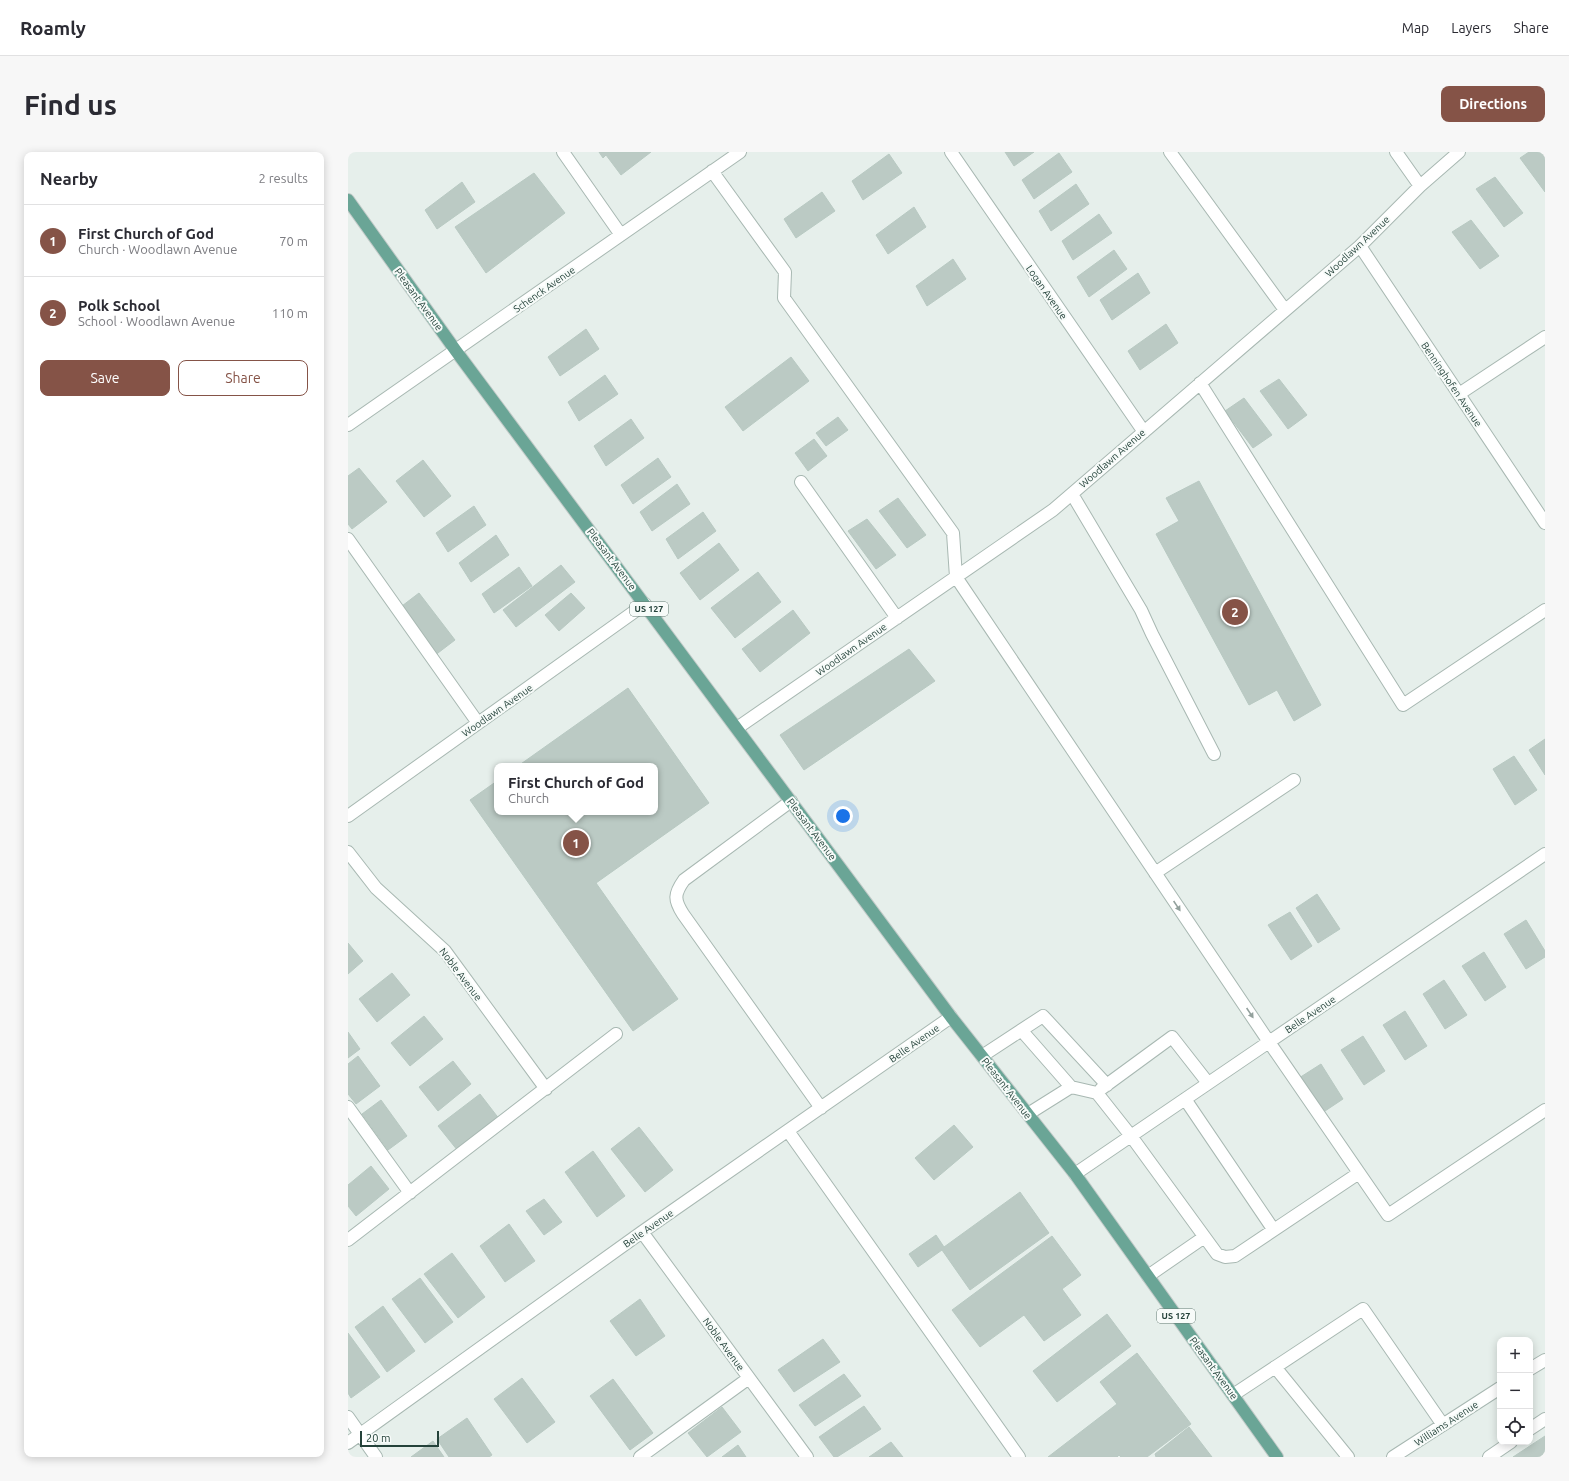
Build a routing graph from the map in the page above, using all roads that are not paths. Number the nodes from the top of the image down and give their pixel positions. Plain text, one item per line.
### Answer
1 (563, 152) edge
2 (740, 152) edge
3 (950, 152) edge
4 (1170, 152) edge
5 (1396, 152) edge
6 (1459, 152) edge
7 (712, 171) junction
8 (1420, 186) junction
9 (348, 200) edge
10 (621, 235) junction
11 (1360, 246) junction
12 (1285, 310) junction
13 (1545, 338) edge
14 (456, 351) junction
15 (1200, 383) junction
16 (1459, 394) junction
17 (348, 425) edge
18 (1144, 432) junction
19 (801, 482) dead end
20 (1072, 494) junction
21 (1545, 523) edge
22 (348, 538) edge
23 (956, 577) junction
24 (645, 604) junction
25 (1545, 610) edge
26 (897, 618) junction
27 (478, 723) junction
28 (737, 728) junction
29 (1214, 754) dead end
30 (1294, 780) dead end
31 (791, 801) junction
32 (348, 816) edge
33 (348, 852) edge
34 (1545, 854) edge
35 (1155, 873) junction
36 (951, 1017) junction
37 (1022, 1031) junction
38 (616, 1034) dead end
39 (1269, 1042) junction
40 (982, 1056) junction
41 (1208, 1083) junction
42 (1106, 1085) junction
43 (1071, 1087) junction
44 (546, 1089) junction
45 (1096, 1093) junction
46 (1185, 1099) junction
47 (348, 1108) edge
48 (820, 1108) junction
49 (1545, 1110) edge
50 (1028, 1114) junction
51 (788, 1131) junction
52 (1130, 1136) junction
53 (1359, 1173) junction
54 (1075, 1174) junction
55 (410, 1193) junction
56 (1273, 1229) junction
57 (642, 1232) junction
58 (1204, 1238) junction
59 (348, 1240) edge
60 (1148, 1276) junction
61 (1545, 1360) edge
62 (1275, 1367) junction
63 (1533, 1367) edge
64 (749, 1378) junction
65 (1497, 1390) edge
66 (1233, 1395) junction
67 (348, 1417) edge
68 (1545, 1419) edge
69 (1443, 1425) junction
70 (1533, 1427) edge
71 (360, 1434) junction
72 (348, 1443) edge
73 (1507, 1445) edge
74 (376, 1457) edge
75 (640, 1457) edge
76 (807, 1457) edge
77 (1019, 1457) edge
78 (1278, 1457) edge
79 (1348, 1457) edge
80 (1393, 1457) edge
81 (1489, 1457) edge

1 - 10 street
2 - 7 street, Schenck Avenue
3 - 18 street, Logan Avenue
4 - 12 street
5 - 8 street
6 - 8 street, Woodlawn Avenue
7 - 10 street, Schenck Avenue
7 - 23 street
8 - 11 street, Woodlawn Avenue
9 - 14 main road, Pleasant Avenue / US 127
10 - 14 street, Schenck Avenue
11 - 12 street, Woodlawn Avenue
11 - 16 street, Benninghofen Avenue
12 - 15 street, Woodlawn Avenue
13 - 16 street
14 - 17 street, Schenck Avenue
14 - 24 main road, Pleasant Avenue / US 127
15 - 18 street, Woodlawn Avenue
15 - 25 street
16 - 21 street, Benninghofen Avenue
18 - 20 street, Woodlawn Avenue
19 - 26 street
20 - 23 street, Woodlawn Avenue
20 - 29 street
22 - 27 street
23 - 26 street, Woodlawn Avenue
23 - 35 street
24 - 27 street, Woodlawn Avenue
24 - 28 main road, Pleasant Avenue / US 127
26 - 28 street, Woodlawn Avenue
27 - 32 street, Woodlawn Avenue
28 - 31 main road, Pleasant Avenue / US 127
30 - 35 street
31 - 36 main road, Pleasant Avenue / US 127
31 - 48 street
33 - 44 street, Noble Avenue
34 - 39 street, Belle Avenue
35 -> 39 street
36 - 40 main road, Pleasant Avenue / US 127
36 - 48 street, Belle Avenue
37 - 40 street
37 - 42 street
37 - 43 street
38 - 44 street
39 - 41 street, Belle Avenue
39 - 53 street
40 - 50 main road, Pleasant Avenue / US 127
41 - 42 street
41 - 46 street, Belle Avenue
42 - 45 street
43 - 45 street
43 - 50 street
44 - 55 street
45 - 52 street
46 - 52 street, Belle Avenue
46 - 56 street
47 - 55 street
48 - 51 street, Belle Avenue
49 - 53 street
50 - 54 main road, Pleasant Avenue / US 127
51 - 57 street, Belle Avenue
51 - 77 street
52 - 54 street, Belle Avenue
52 - 58 street
53 - 56 street
54 - 60 main road, Pleasant Avenue / US 127
55 - 59 street
56 - 58 street
57 - 64 street, Noble Avenue
57 - 71 street, Belle Avenue
58 - 60 street
60 - 66 main road, Pleasant Avenue / US 127
61 - 63 street
62 - 66 street
62 - 69 street
62 - 79 street
64 - 75 street
64 - 76 street, Noble Avenue
65 - 69 street, Williams Avenue
66 - 78 main road, Pleasant Avenue / US 127
67 - 71 street
68 - 70 street
69 - 80 street, Williams Avenue
71 - 72 street, Belle Avenue
71 - 74 street
73 - 81 street

